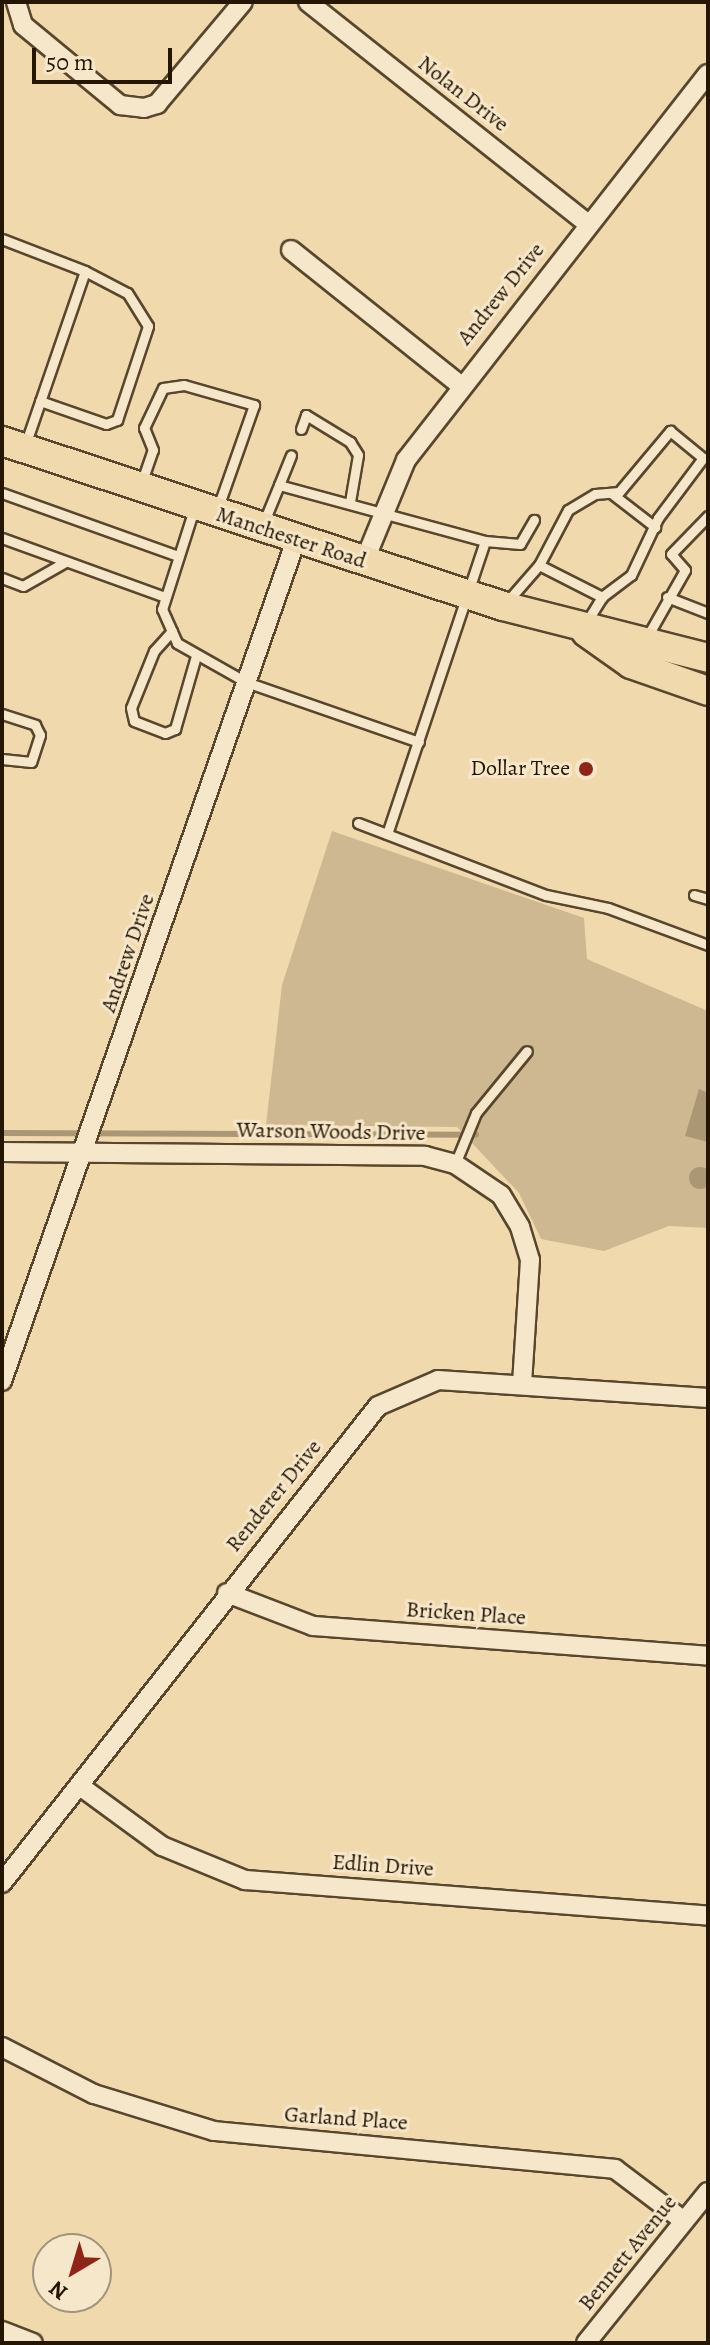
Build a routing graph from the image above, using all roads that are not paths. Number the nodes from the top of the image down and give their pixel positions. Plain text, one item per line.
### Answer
1 (16, 2) edge
2 (243, 2) edge
3 (308, 2) edge
4 (708, 74) edge
5 (588, 224) junction
6 (2, 239) edge
7 (291, 250) dead end
8 (85, 271) junction
9 (460, 385) junction
10 (40, 401) junction
11 (301, 429) dead end
12 (13, 444) edge
13 (291, 455) dead end
14 (279, 485) junction
15 (139, 488) junction
16 (2, 493) edge
17 (611, 493) junction
18 (350, 502) junction
19 (205, 510) junction
20 (381, 510) junction
21 (708, 516) edge
22 (534, 520) dead end
23 (655, 527) junction
24 (262, 528) junction
25 (2, 538) edge
26 (296, 540) junction
27 (485, 541) junction
28 (178, 556) junction
29 (65, 562) junction
30 (364, 562) junction
31 (539, 565) junction
32 (2, 578) edge
33 (471, 596) junction
34 (165, 597) junction
35 (602, 597) junction
36 (667, 597) junction
37 (503, 606) junction
38 (708, 613) edge
39 (582, 629) junction
40 (172, 631) junction
41 (647, 637) junction
42 (196, 656) junction
43 (708, 658) edge
44 (246, 682) junction
45 (708, 691) edge
46 (2, 714) edge
47 (419, 742) junction
48 (2, 759) edge
49 (358, 823) dead end
50 (387, 834) junction
51 (694, 895) dead end
52 (708, 899) edge
53 (708, 945) edge
54 (527, 1051) dead end
55 (90, 1140) junction
56 (2, 1152) edge
57 (455, 1164) junction
58 (2, 1381) edge
59 (522, 1383) junction
60 (708, 1398) edge
61 (227, 1593) junction
62 (708, 1656) edge
63 (80, 1786) junction
64 (2, 1883) edge
65 (708, 1916) edge
66 (2, 2047) edge
67 (708, 2192) edge
68 (684, 2221) junction
69 (2, 2331) edge
70 (594, 2340) edge
71 (33, 2343) edge

1 - 2 street
3 - 5 street, Nolan Drive
4 - 5 street, Andrew Drive
5 - 9 street, Andrew Drive
6 - 8 lane
7 - 9 street
8 - 10 lane
8 - 10 lane
9 - 20 street, Andrew Drive
10 - 12 lane
11 - 18 lane
12 - 15 main road, Manchester Road
13 - 14 lane
14 - 18 lane
14 - 24 lane
15 - 19 main road, Manchester Road
15 - 19 lane
16 - 28 lane
17 - 23 lane
17 - 23 lane
17 - 31 lane
18 - 20 lane
19 - 24 main road, Manchester Road
19 - 28 lane
20 - 27 lane
20 - 30 street, Andrew Drive
21 - 36 lane
22 - 27 lane
23 - 35 lane
24 - 26 main road, Manchester Road
25 - 29 lane
26 - 30 main road, Manchester Road
26 - 44 street, Andrew Drive
27 - 33 lane
28 - 34 lane
29 - 32 lane
29 - 34 lane
30 - 33 main road, Manchester Road
31 - 35 lane
31 - 37 lane
33 - 37 main road, Manchester Road
33 - 47 lane
34 - 40 lane
35 - 39 lane
36 - 38 lane
36 - 41 lane
37 - 39 main road, Manchester Road
39 - 41 main road, Manchester Road
39 - 45 main road, Manchester Road
40 - 42 lane
40 - 42 lane
41 - 43 main road, Manchester Road
42 - 44 lane
44 - 47 lane
44 - 55 street, Andrew Drive
46 - 48 lane
47 - 50 lane
49 - 50 lane
50 - 53 lane
51 - 52 lane
54 - 57 lane
55 - 56 street, Warson Woods Drive
55 - 57 street, Warson Woods Drive
55 - 58 street, Andrew Drive
57 - 59 street, Warson Woods Drive
59 - 60 street, Renderer Drive
59 - 61 street, Renderer Drive
61 - 62 street, Bricken Place
61 - 63 street, Renderer Drive
63 - 64 street, Renderer Drive
63 - 65 street, Edlin Drive
66 - 68 street, Garland Place
67 - 68 street, Bennett Avenue
68 - 70 street, Bennett Avenue
69 - 71 street

